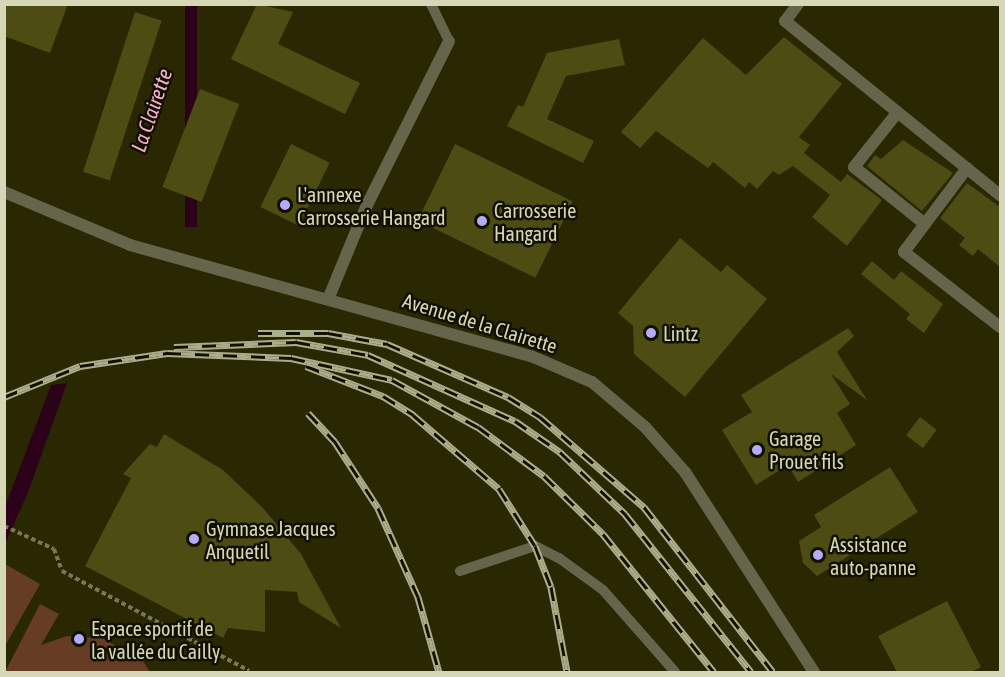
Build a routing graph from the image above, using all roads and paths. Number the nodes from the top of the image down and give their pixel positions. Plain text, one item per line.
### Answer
1 (431, 4) edge
2 (798, 4) edge
3 (449, 42) joint
4 (897, 113) junction
5 (967, 168) junction
6 (4, 192) edge
7 (1000, 195) edge
8 (925, 224) junction
9 (329, 297) junction
10 (1000, 327) edge
11 (4, 526) edge
12 (460, 570) dead end
13 (249, 671) dead end
14 (675, 672) edge
15 (814, 672) edge

1 - 3 lane
2 - 4 street
3 - 9 street
4 - 5 street
4 - 8 street
5 - 7 street
5 - 8 street
6 - 9 street, Avenue de la Clairette
8 - 10 street
9 - 15 street, Avenue de la Clairette
11 - 13 path
12 - 14 lane

